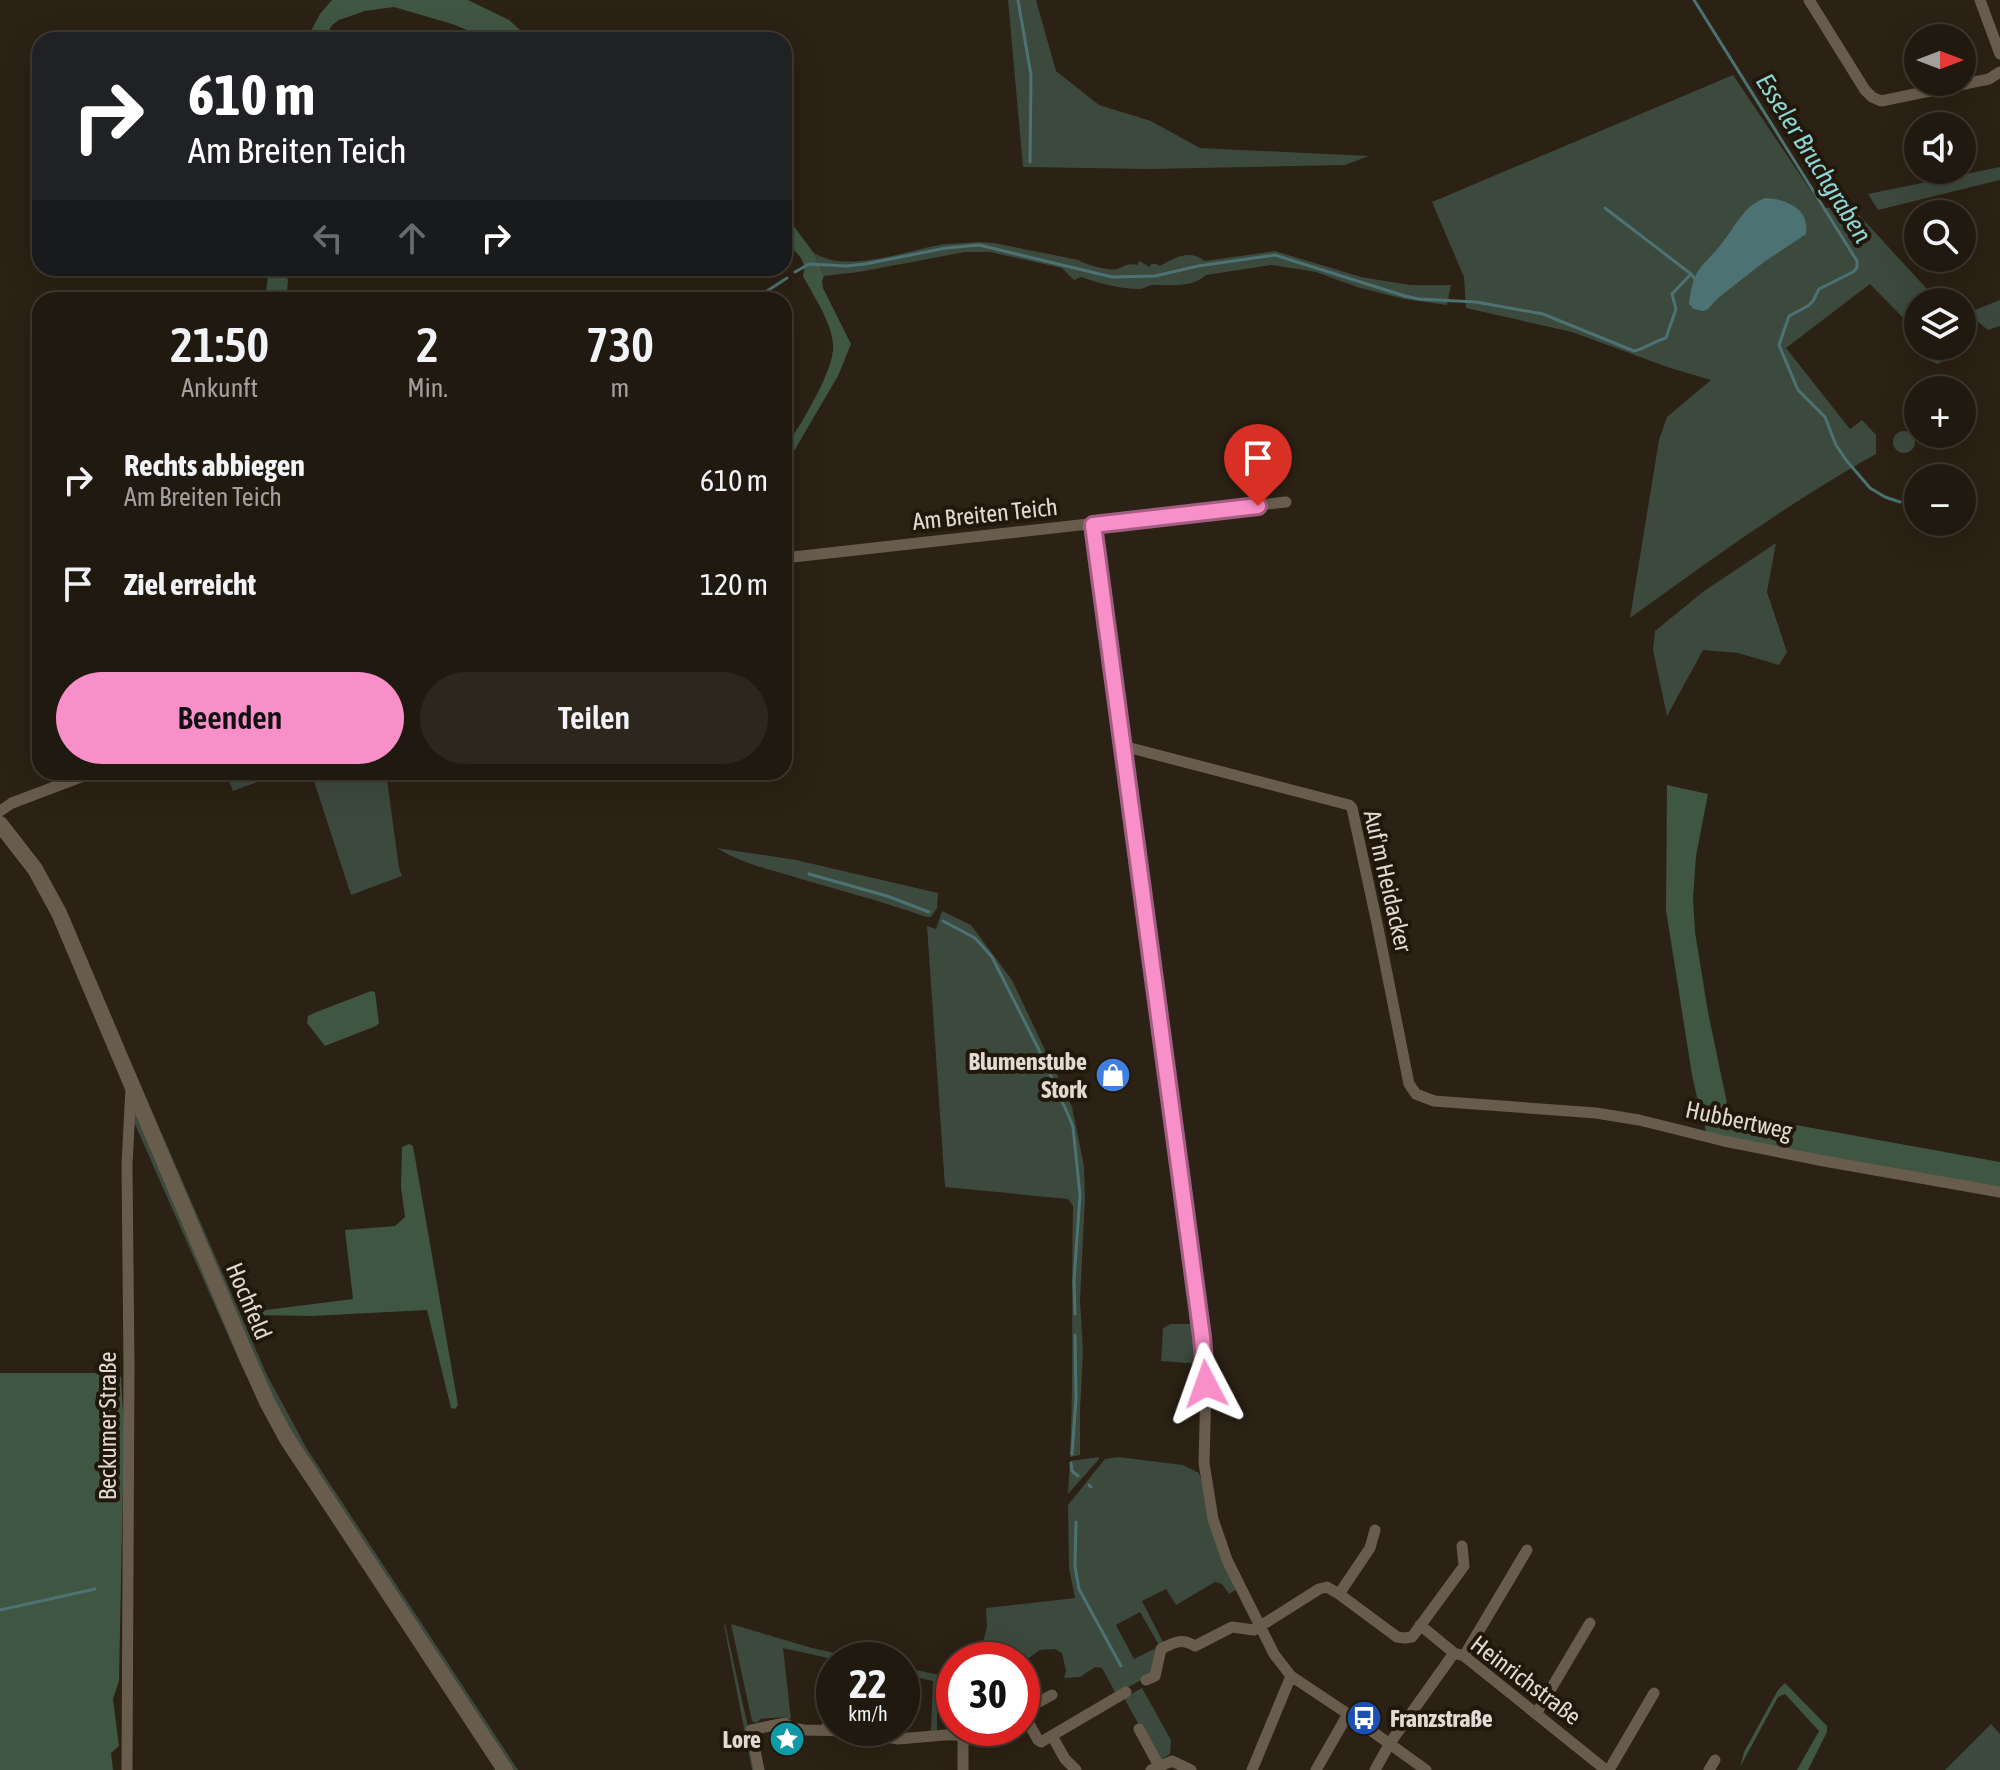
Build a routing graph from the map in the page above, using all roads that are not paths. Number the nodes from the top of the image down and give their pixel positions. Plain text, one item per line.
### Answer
1 (1809, 0) edge
2 (1980, 0) edge
3 (2000, 54) edge
4 (2000, 72) edge
5 (1286, 502) dead end
6 (1093, 525) junction
7 (792, 557) edge
8 (1123, 746) junction
9 (73, 780) edge
10 (0, 811) edge
11 (0, 824) edge
12 (131, 1083) junction
13 (1468, 1104) joint
14 (2000, 1192) edge
15 (1375, 1530) dead end
16 (1462, 1546) dead end
17 (1527, 1550) dead end
18 (1339, 1594) junction
19 (1590, 1623) dead end
20 (1420, 1625) junction
21 (1260, 1626) junction
22 (1459, 1655) junction
23 (1291, 1676) junction
24 (1146, 1680) dead end
25 (1126, 1692) dead end
26 (1654, 1693) dead end
27 (1052, 1695) dead end
28 (1040, 1702) edge
29 (1348, 1714) junction
30 (1536, 1714) junction
31 (1139, 1729) dead end
32 (816, 1730) edge
33 (1052, 1736) junction
34 (1040, 1741) edge
35 (1390, 1743) junction
36 (963, 1746) edge
37 (1155, 1768) edge
38 (1602, 1768) edge
39 (127, 1770) edge
40 (505, 1770) edge
41 (759, 1770) edge
42 (963, 1770) edge
43 (1076, 1770) edge
44 (1191, 1770) edge
45 (1252, 1770) edge
46 (1316, 1770) edge
47 (1375, 1770) edge
48 (1426, 1770) edge

1 - 4 street
2 - 3 street
5 - 6 street, Am Breiten Teich
6 - 7 street, Am Breiten Teich
6 - 8 street
8 - 13 street, Auf'm Heidacker
8 - 21 street
9 - 10 street
11 - 12 street, Hochfeld
12 - 39 street, Beckumer Straße
12 - 40 street, Hochfeld
13 - 14 street, Hubbertweg
15 - 18 street
16 - 20 street
17 - 22 street
18 - 20 street
18 - 21 street
19 - 30 street
20 - 22 street, Heinrichstraße
21 - 23 street
21 - 24 street
22 - 30 street, Heinrichstraße
22 - 35 street
23 - 29 street
23 - 45 street
25 - 33 street
26 - 38 street
27 - 28 street
29 - 35 street
29 - 46 street
30 - 38 street, Heinrichstraße
31 - 37 street
32 - 41 street
33 - 34 street
33 - 43 street
35 - 47 street
35 - 48 street
36 - 42 street
37 - 44 street

